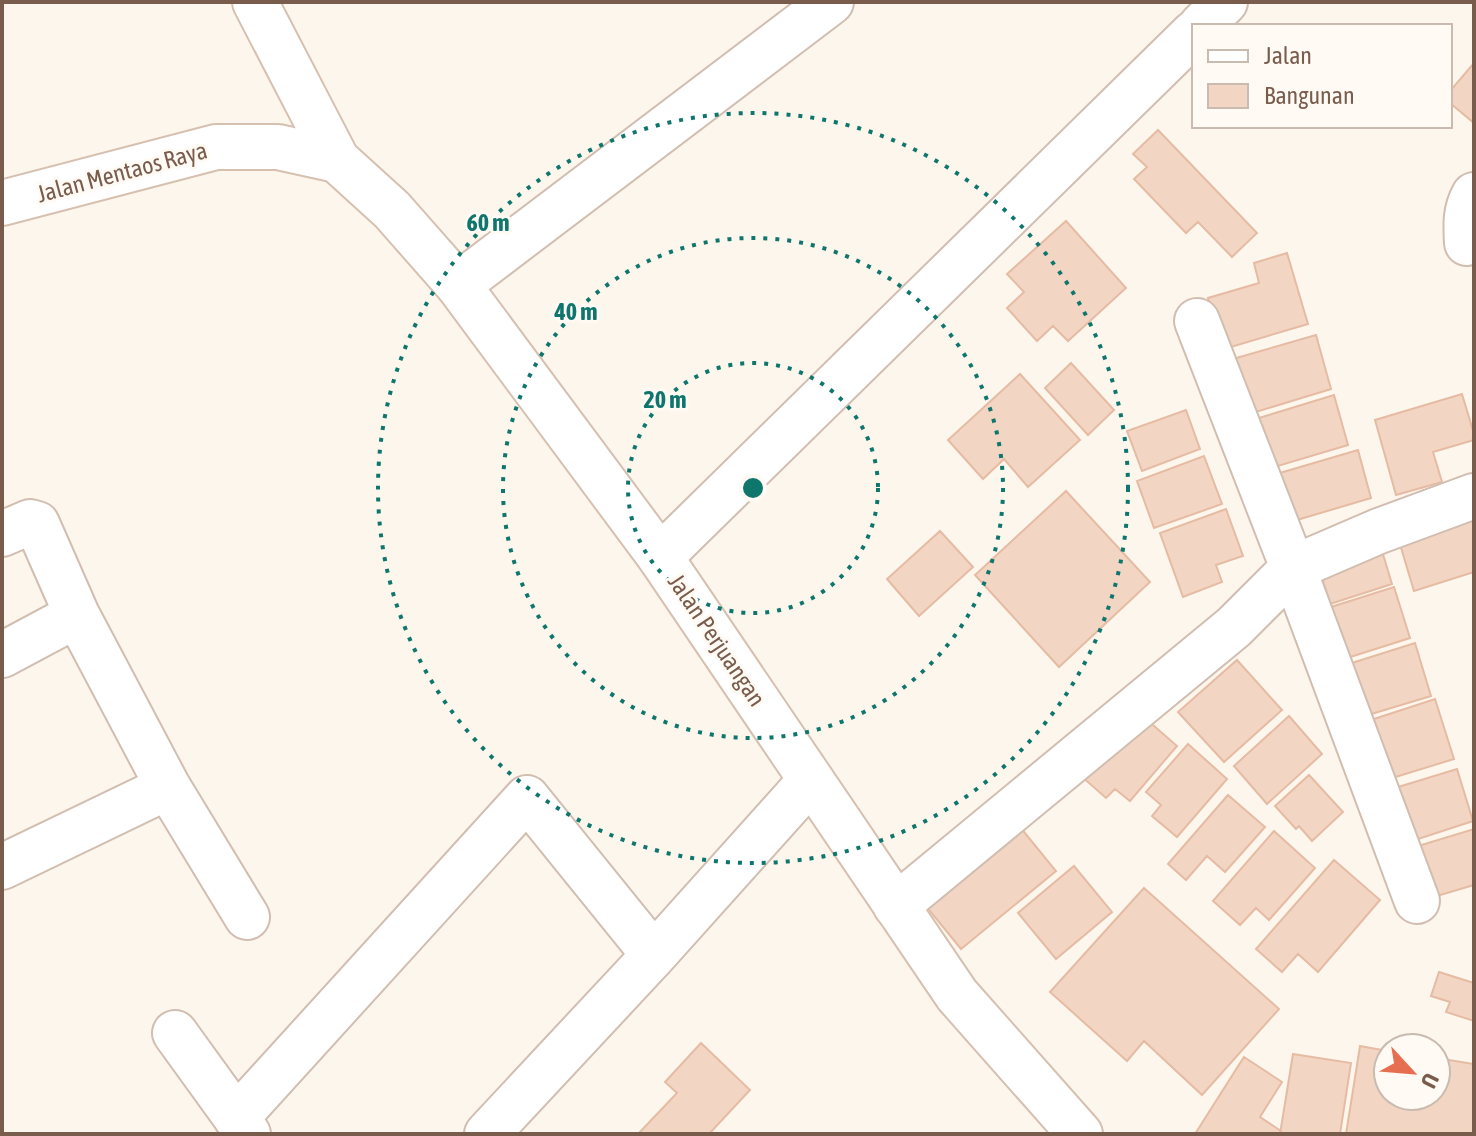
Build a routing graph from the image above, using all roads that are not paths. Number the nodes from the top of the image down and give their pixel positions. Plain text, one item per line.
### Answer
1 (255, 2) edge
2 (831, 2) edge
3 (1225, 2) edge
4 (1203, 24) edge
5 (1192, 35) edge
6 (337, 160) junction
7 (1474, 195) edge
8 (2, 203) edge
9 (1472, 248) edge
10 (458, 285) junction
11 (1197, 321) dead end
12 (1474, 496) edge
13 (2, 534) edge
14 (660, 557) junction
15 (1293, 568) junction
16 (77, 615) junction
17 (2, 655) edge
18 (811, 780) junction
19 (168, 787) junction
20 (2, 867) edge
21 (1417, 901) dead end
22 (896, 906) junction
23 (247, 917) dead end
24 (654, 955) junction
25 (175, 1033) dead end
26 (242, 1126) edge
27 (487, 1134) edge
28 (1080, 1134) edge

1 - 6 street
2 - 10 street
3 - 4 street
5 - 14 street
6 - 8 street, Jalan Mentaos Raya
6 - 10 street, Jalan Perjuangan
7 - 9 street
10 - 14 street, Jalan Perjuangan
11 - 15 street
12 - 15 street
13 - 16 street
14 - 18 street, Jalan Perjuangan
15 - 21 street
15 - 22 street
16 - 17 street
16 - 19 street
18 - 22 street, Jalan Perjuangan
18 - 24 street
19 - 20 street
19 - 23 street
22 - 28 street, Jalan Perjuangan
24 - 26 street
24 - 27 street
25 - 26 street

